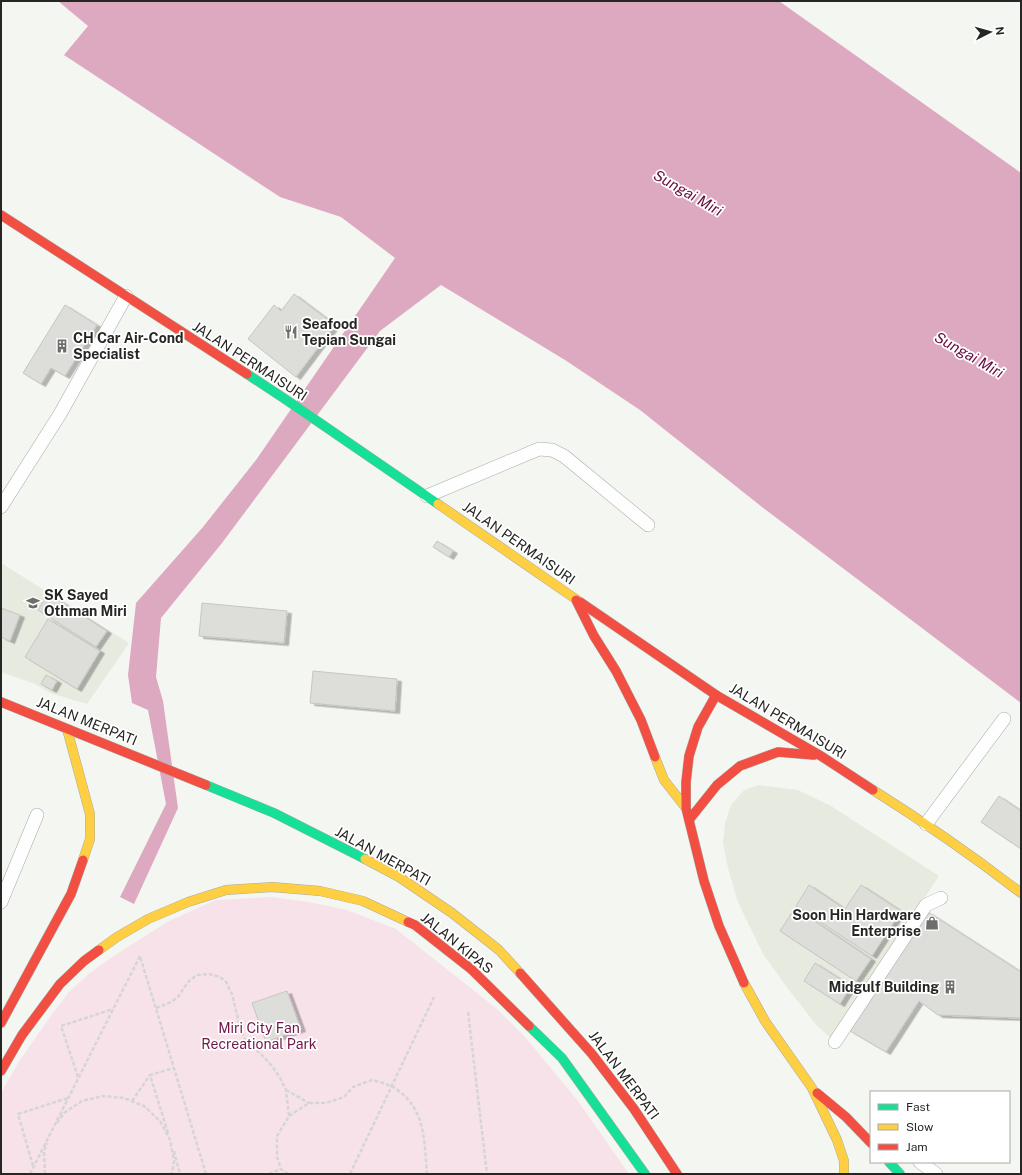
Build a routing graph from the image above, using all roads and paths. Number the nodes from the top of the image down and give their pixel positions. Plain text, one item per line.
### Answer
1 (1, 215) edge
2 (126, 296) junction
3 (427, 496) junction
4 (1, 507) edge
5 (648, 525) dead end
6 (576, 599) junction
7 (716, 695) junction
8 (1, 702) edge
9 (1004, 719) dead end
10 (67, 729) junction
11 (821, 756) junction
12 (686, 808) junction
13 (37, 815) dead end
14 (689, 820) junction
15 (926, 824) junction
16 (1021, 893) edge
17 (941, 898) dead end
18 (1, 902) edge
19 (434, 997) dead end
20 (156, 1008) junction
21 (113, 1009) junction
22 (4, 1012) edge
23 (468, 1012) dead end
24 (258, 1021) dead end
25 (1, 1024) edge
26 (240, 1027) junction
27 (835, 1042) dead end
28 (174, 1068) junction
29 (1, 1071) edge
30 (150, 1075) junction
31 (79, 1078) junction
32 (392, 1087) junction
33 (812, 1088) junction
34 (286, 1090) junction
35 (68, 1098) junction
36 (132, 1101) junction
37 (309, 1103) junction
38 (289, 1116) junction
39 (846, 1117) junction
40 (870, 1127) edge
41 (52, 1131) junction
42 (170, 1140) junction
43 (870, 1143) edge
44 (890, 1163) edge
45 (921, 1163) edge
46 (34, 1167) junction
47 (281, 1169) junction
48 (30, 1174) edge
49 (45, 1174) edge
50 (172, 1174) edge
51 (180, 1174) edge
52 (206, 1174) edge
53 (269, 1174) edge
54 (288, 1174) edge
55 (350, 1174) edge
56 (427, 1174) edge
57 (487, 1174) edge
58 (645, 1174) edge
59 (677, 1174) edge
60 (844, 1174) edge
61 (900, 1174) edge
62 (936, 1174) edge

1 - 2 street, JALAN PERMAISURI
2 - 3 street, JALAN PERMAISURI
2 - 4 lane
3 - 5 lane
3 - 6 street, JALAN PERMAISURI
6 - 7 street, JALAN PERMAISURI
6 - 12 street
7 - 11 street, JALAN PERMAISURI
7 - 12 street
8 - 10 street, JALAN MERPATI
9 - 15 lane
10 - 22 street
10 - 59 street, JALAN MERPATI
11 - 14 street
11 - 15 street, JALAN PERMAISURI
12 - 14 street
13 - 18 lane
14 - 33 street
15 - 16 street, JALAN PERMAISURI
17 - 27 lane
19 - 32 path
20 - 21 path
20 - 26 path
20 - 28 path
21 - 31 path
21 - 31 path
22 - 25 street
23 - 57 path
24 - 26 path
26 - 34 path
28 - 30 path
28 - 52 path
29 - 58 street, JALAN KIPAS
30 - 36 path
30 - 42 path
31 - 35 path
32 - 37 path
32 - 55 path
32 - 56 path
33 - 39 street
33 - 60 street
34 - 37 path
34 - 38 path
35 - 41 path
35 - 46 path
36 - 41 path
36 - 42 path
37 - 38 path
38 - 47 path
39 - 40 lane
39 - 43 street
41 - 46 path
41 - 49 path
42 - 50 path
42 - 51 path
44 - 61 street
45 - 62 lane
46 - 48 path
47 - 53 path
47 - 54 path

